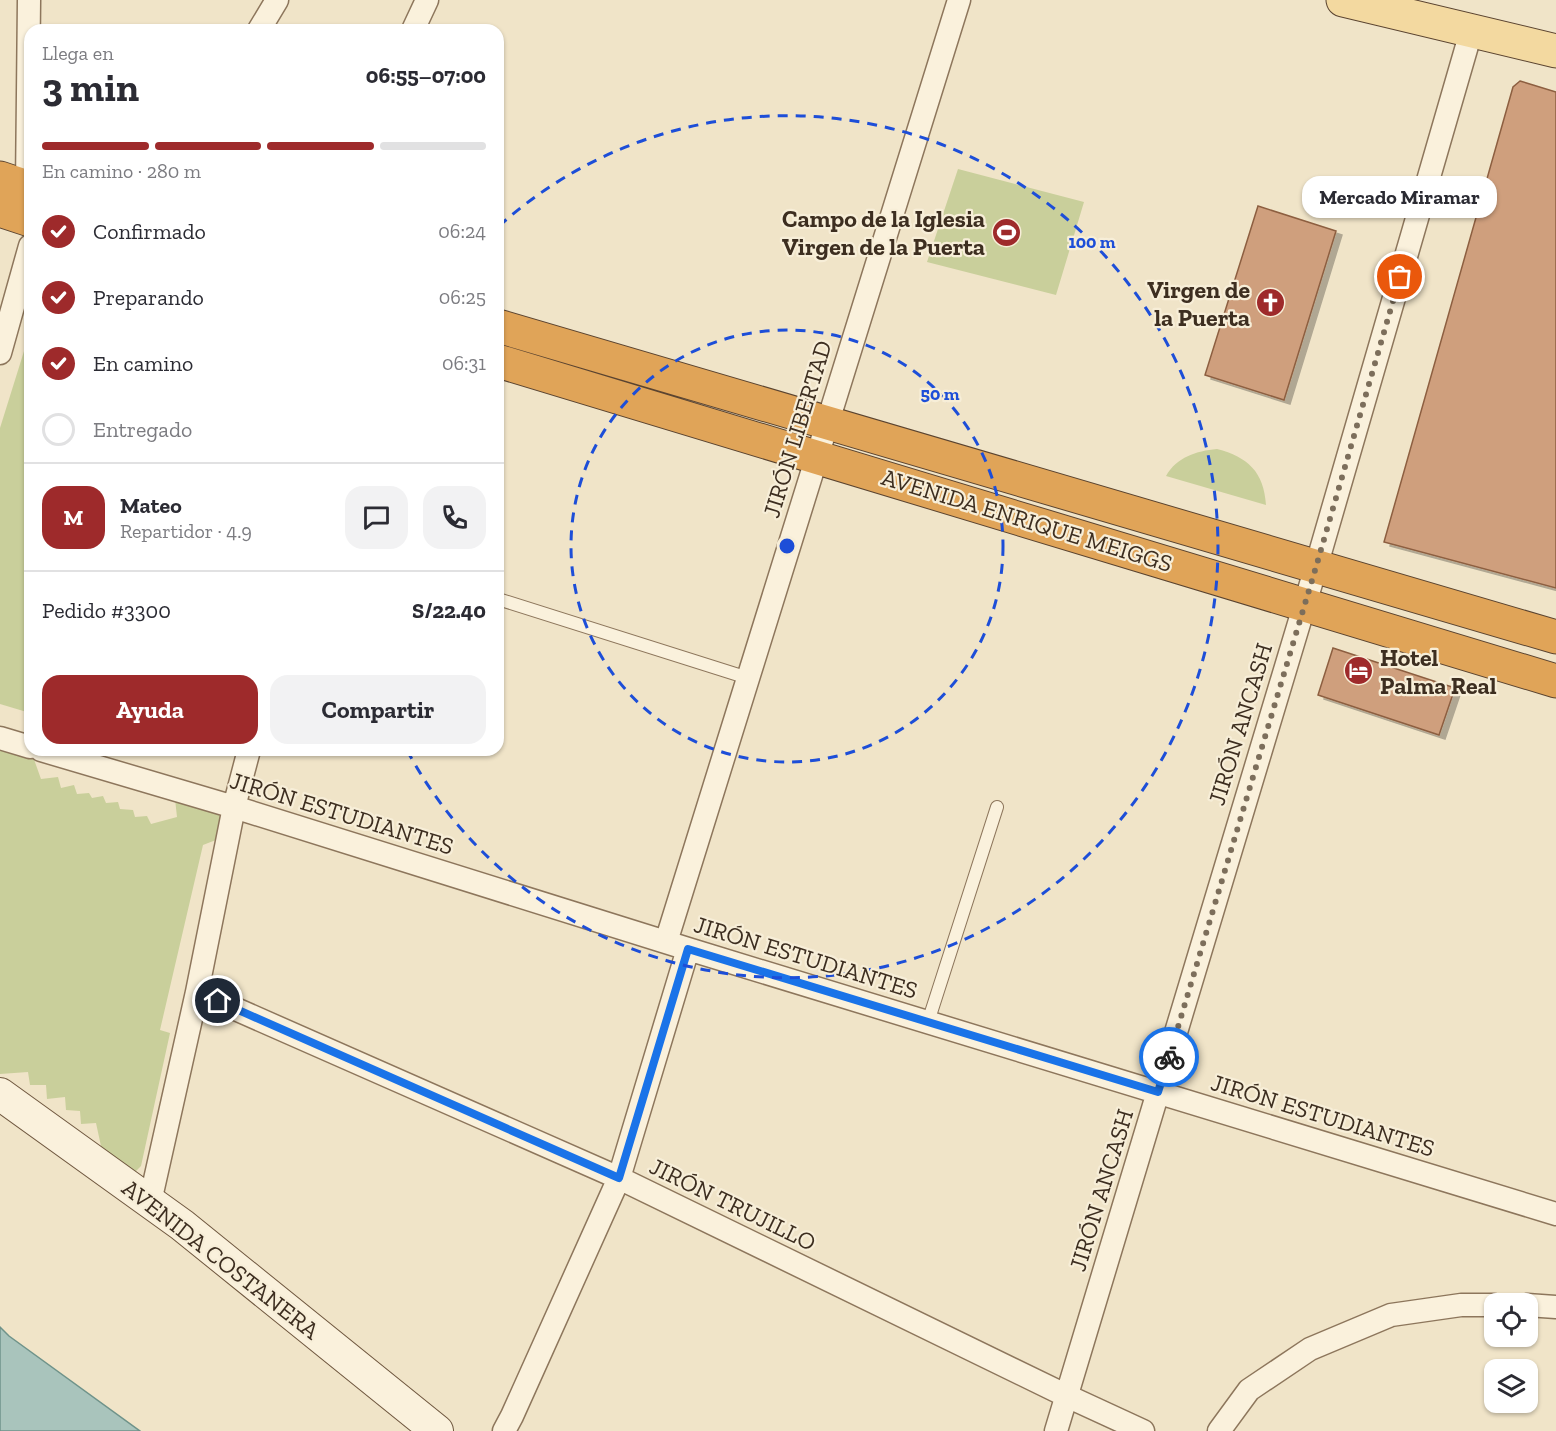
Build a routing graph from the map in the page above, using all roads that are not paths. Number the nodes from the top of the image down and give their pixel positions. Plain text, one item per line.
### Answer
1 (29, 0) edge
2 (277, 0) edge
3 (427, 0) edge
4 (958, 0) edge
5 (1343, 0) edge
6 (28, 24) edge
7 (263, 24) edge
8 (417, 24) edge
9 (1472, 32) junction
10 (1556, 51) edge
11 (24, 92) edge
12 (19, 184) edge
13 (0, 210) edge
14 (24, 218) edge
15 (24, 267) edge
16 (504, 328) edge
17 (0, 353) edge
18 (504, 363) edge
19 (827, 423) junction
20 (816, 457) junction
21 (1316, 567) junction
22 (504, 600) edge
23 (1305, 604) junction
24 (1556, 638) edge
25 (748, 678) junction
26 (1556, 681) edge
27 (0, 738) edge
28 (24, 745) edge
29 (61, 756) edge
30 (247, 756) edge
31 (234, 807) junction
32 (997, 807) dead end
33 (666, 942) junction
34 (688, 949) junction
35 (197, 992) junction
36 (928, 1022) junction
37 (1158, 1092) junction
38 (0, 1094) edge
39 (619, 1178) junction
40 (150, 1202) junction
41 (1556, 1214) edge
42 (1484, 1305) edge
43 (1538, 1306) edge
44 (1556, 1307) edge
45 (1067, 1396) junction
46 (437, 1431) edge
47 (504, 1431) edge
48 (1056, 1431) edge
49 (1143, 1431) edge
50 (1219, 1431) edge

1 - 6 street
2 - 7 street
3 - 8 street
4 - 19 street, JIRÓN LIBERTAD
5 - 9 main road
9 - 10 main road
9 - 21 street, JIRÓN ANCASH
11 - 12 street
13 - 14 highway
15 - 17 street
16 - 19 highway, AVENIDA ENRIQUE MEIGGS
18 - 20 highway, AVENIDA ENRIQUE MEIGGS
19 - 20 street, JIRÓN LIBERTAD
19 - 21 highway, AVENIDA ENRIQUE MEIGGS
20 - 23 highway, AVENIDA ENRIQUE MEIGGS
20 - 25 street, JIRÓN LIBERTAD
21 - 23 street, JIRÓN ANCASH
21 - 24 highway, AVENIDA ENRIQUE MEIGGS
22 - 25 lane
23 - 26 highway, AVENIDA ENRIQUE MEIGGS
23 - 37 street, JIRÓN ANCASH
25 - 33 street, JIRÓN LIBERTAD
27 - 28 street
29 - 31 street, JIRÓN ESTUDIANTES
30 - 31 street
31 - 33 street, JIRÓN ESTUDIANTES
31 - 35 street
32 - 36 lane
33 - 34 street, JIRÓN ESTUDIANTES
34 - 36 street, JIRÓN ESTUDIANTES
34 - 39 street
35 - 39 street, JIRÓN TRUJILLO
35 - 40 street
36 - 37 street, JIRÓN ESTUDIANTES
37 - 41 street, JIRÓN ESTUDIANTES
37 - 45 street, JIRÓN ANCASH
38 - 40 main road, AVENIDA COSTANERA
39 - 45 street, JIRÓN TRUJILLO
39 - 47 street
40 - 46 main road, AVENIDA COSTANERA
42 - 50 street
43 - 44 street
45 - 48 street, JIRÓN ANCASH
45 - 49 street, JIRÓN TRUJILLO

